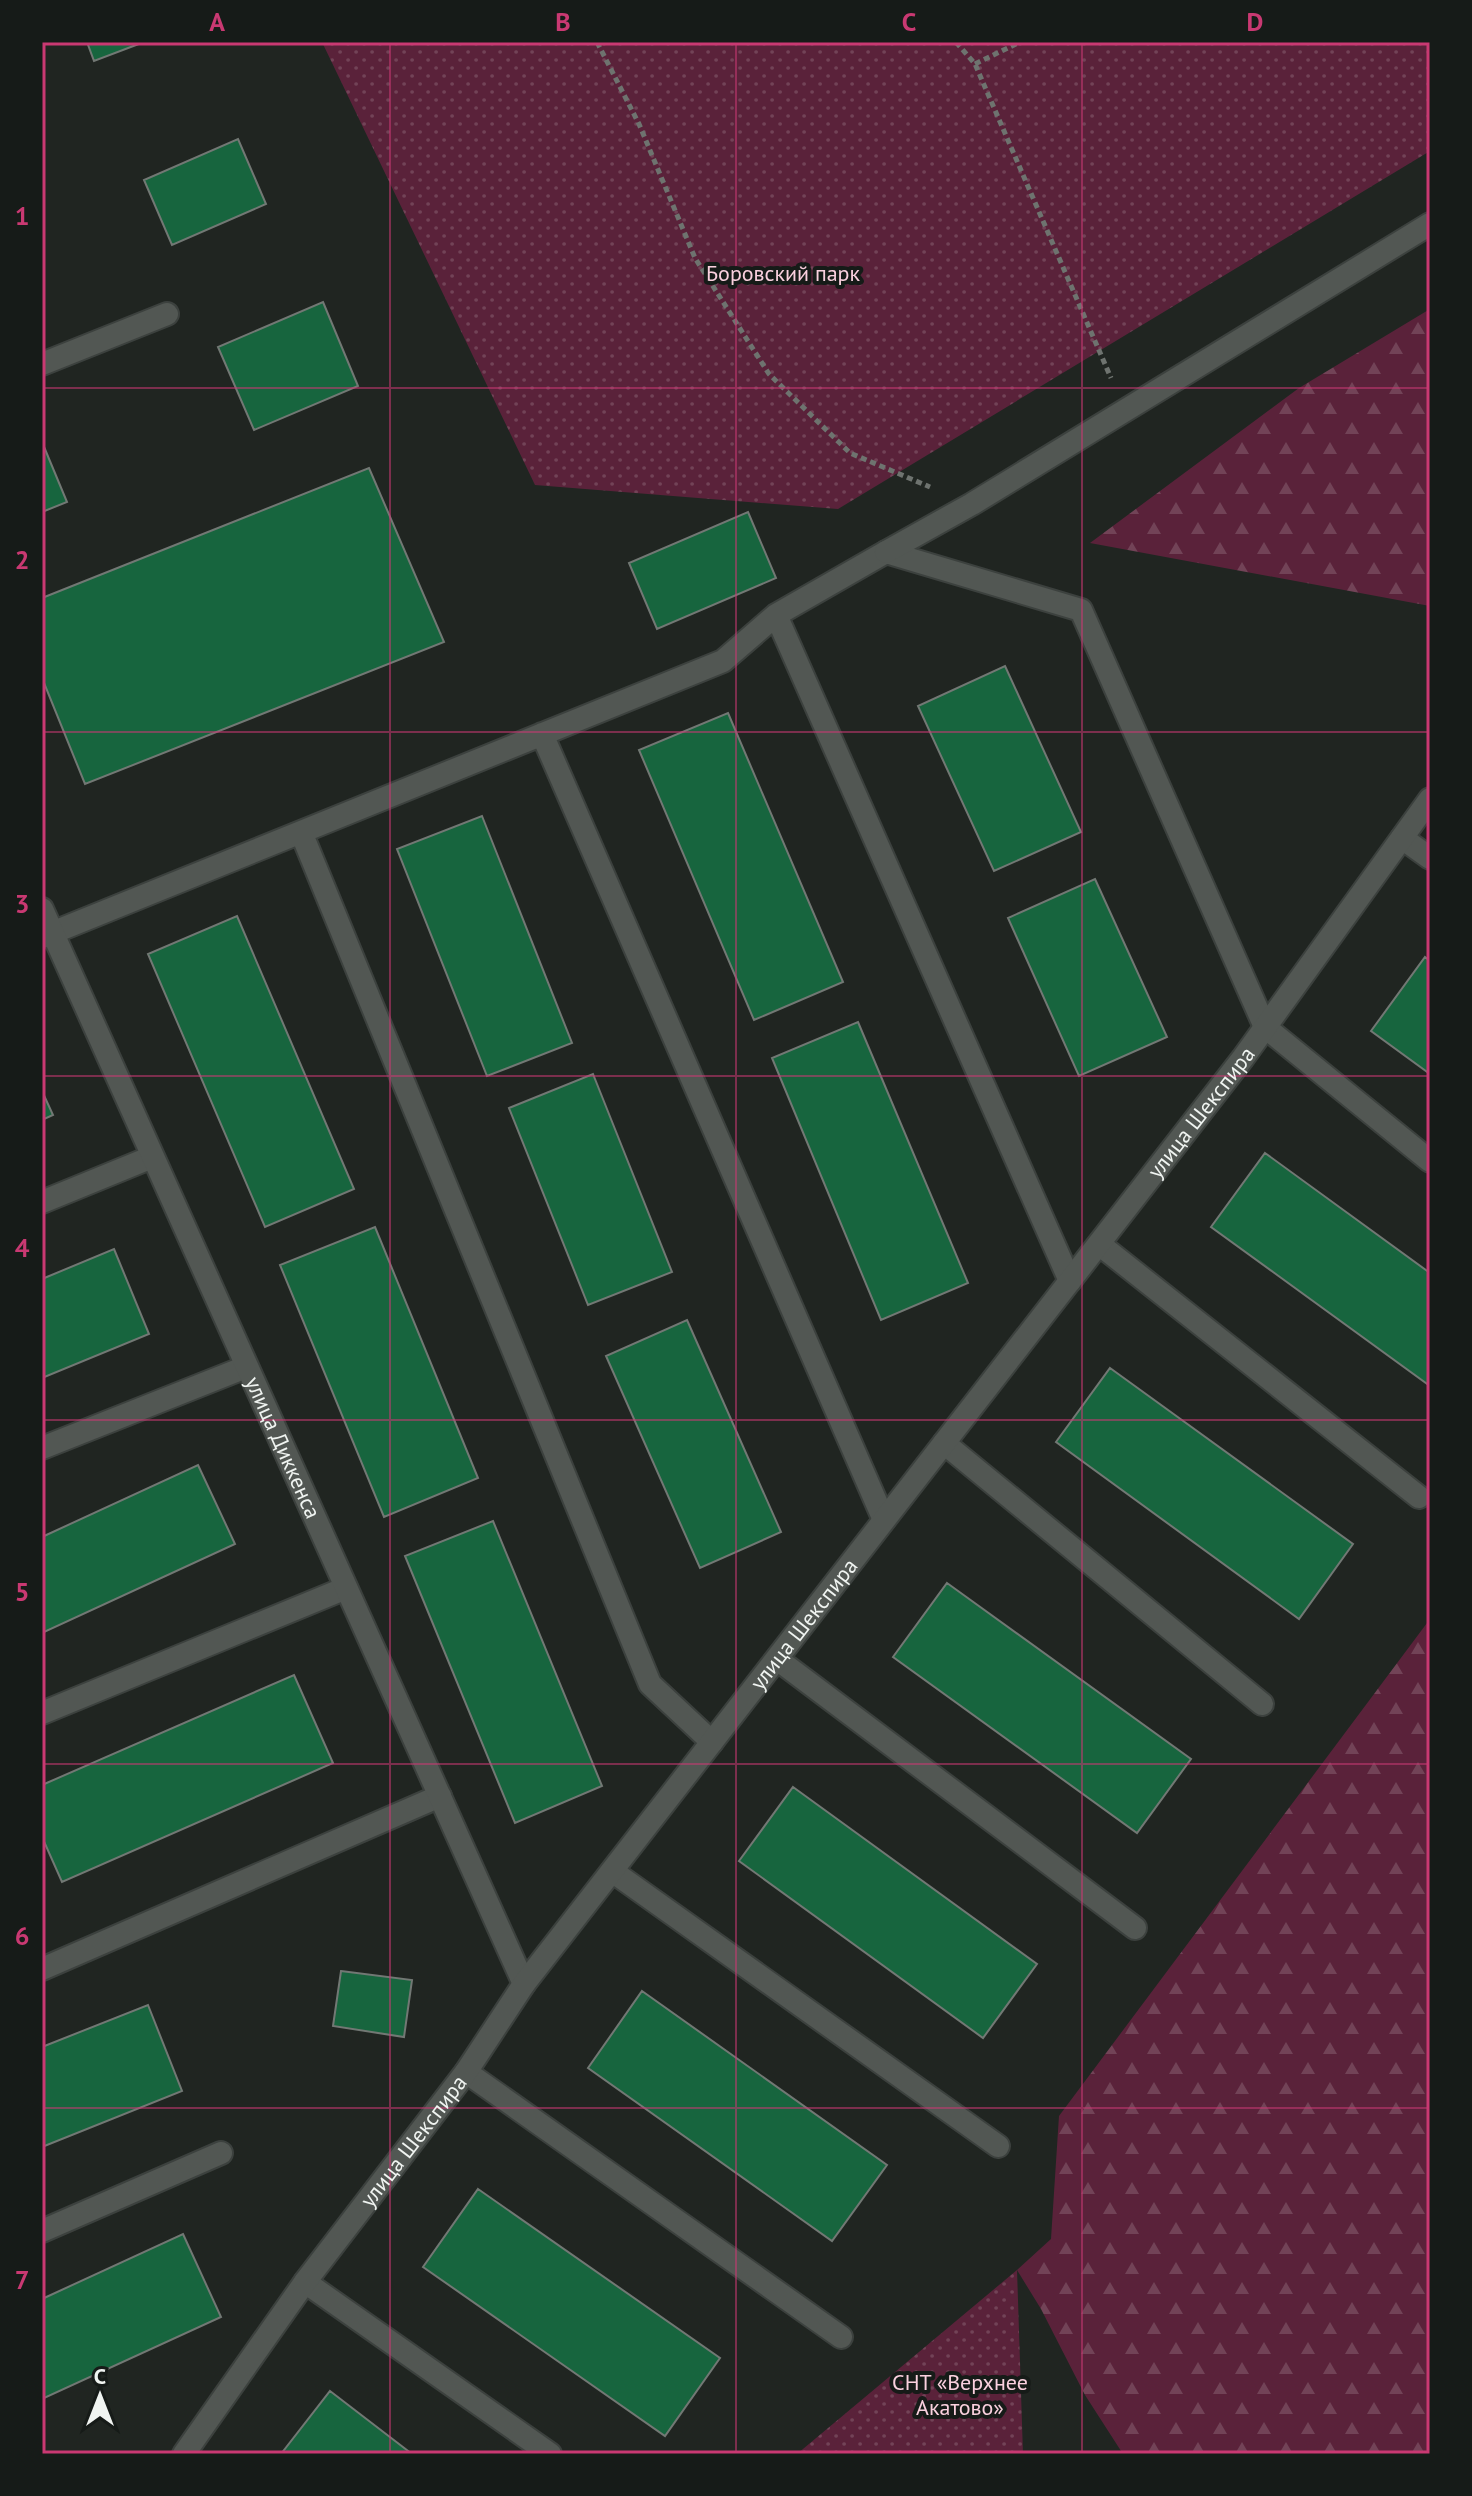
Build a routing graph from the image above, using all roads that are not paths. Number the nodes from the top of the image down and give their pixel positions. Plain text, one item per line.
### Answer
1 (1430, 224) edge
2 (167, 314) dead end
3 (42, 364) edge
4 (886, 552) junction
5 (776, 615) junction
6 (542, 734) junction
7 (1430, 799) edge
8 (301, 832) junction
9 (1402, 838) junction
10 (1430, 858) edge
11 (42, 909) edge
12 (47, 935) edge
13 (1265, 1027) junction
14 (152, 1157) junction
15 (1430, 1161) edge
16 (42, 1202) edge
17 (1099, 1244) junction
18 (1070, 1281) junction
19 (246, 1367) junction
20 (944, 1443) junction
21 (42, 1448) edge
22 (1419, 1497) dead end
23 (884, 1520) junction
24 (346, 1588) junction
25 (777, 1659) junction
26 (1262, 1704) dead end
27 (42, 1713) edge
28 (712, 1742) junction
29 (440, 1796) junction
30 (612, 1871) junction
31 (1135, 1928) dead end
32 (42, 1969) edge
33 (524, 1984) junction
34 (466, 2072) junction
35 (998, 2146) dead end
36 (221, 2153) dead end
37 (42, 2231) edge
38 (305, 2282) junction
39 (841, 2337) dead end
40 (184, 2454) edge
41 (550, 2454) edge

1 - 4 street
2 - 3 street
4 - 5 street
4 - 13 street
5 - 6 street
5 - 18 street
6 - 8 street
6 - 23 street
7 - 9 street, улица Шекспира
8 - 12 street
8 - 28 street
9 - 10 street
9 - 13 street, улица Шекспира
11 - 12 street, улица Диккенса
12 - 14 street, улица Диккенса
13 - 15 street
13 - 17 street, улица Шекспира
14 - 16 street
14 - 19 street, улица Диккенса
17 - 18 street, улица Шекспира
17 - 22 street
18 - 20 street, улица Шекспира
19 - 21 street
19 - 24 street, улица Диккенса
20 - 23 street, улица Шекспира
20 - 26 street
23 - 25 street, улица Шекспира
24 - 27 street
24 - 29 street, улица Диккенса
25 - 28 street, улица Шекспира
25 - 31 street
28 - 30 street, улица Шекспира
29 - 32 street
29 - 33 street, улица Диккенса
30 - 33 street, улица Шекспира
30 - 35 street
33 - 34 street, улица Шекспира
34 - 38 street, улица Шекспира
34 - 39 street
36 - 37 street
38 - 40 street, улица Шекспира
38 - 41 street

